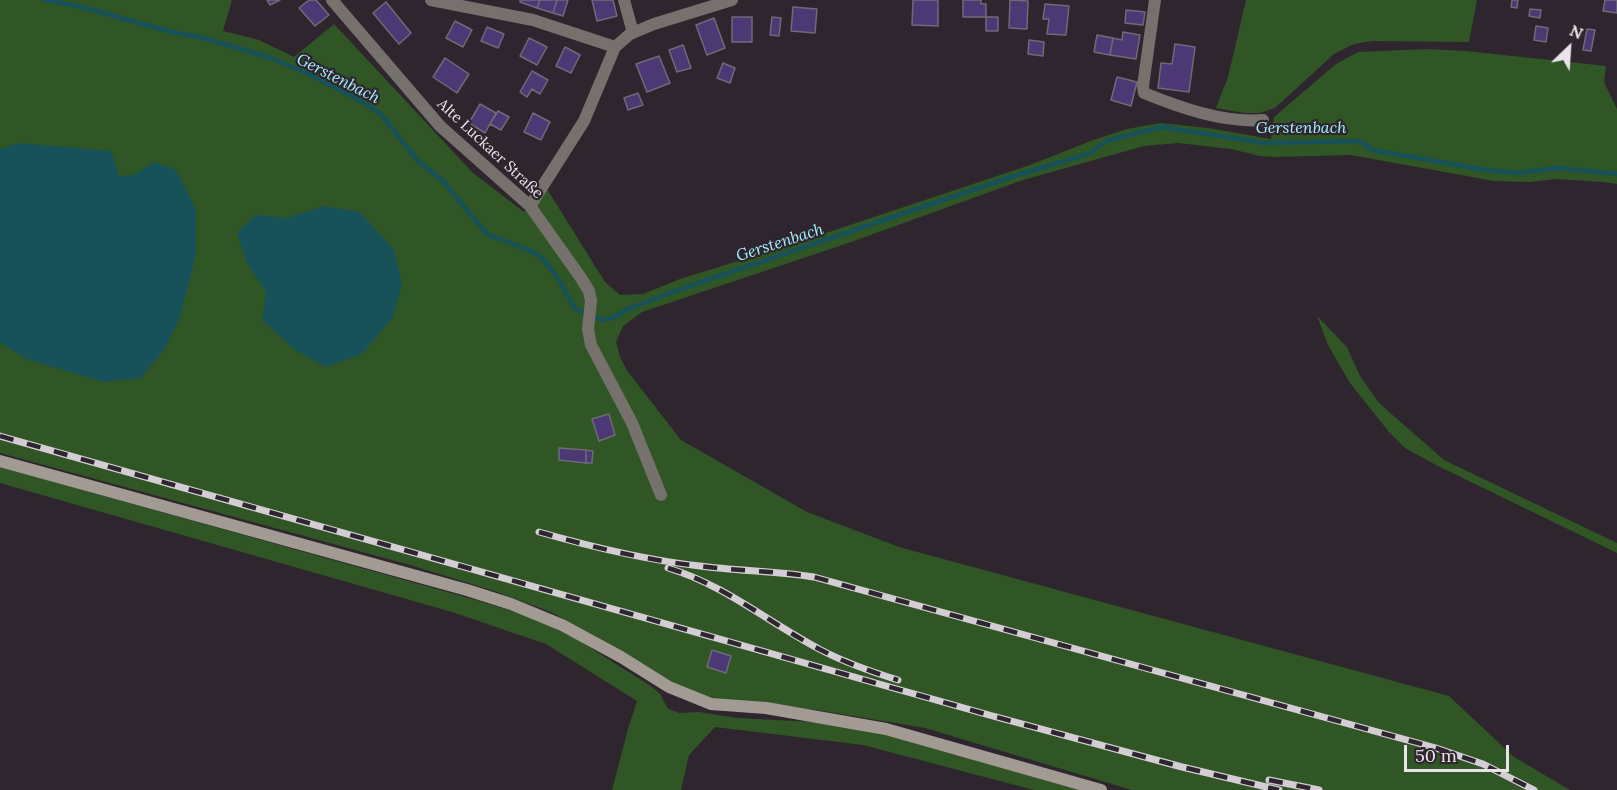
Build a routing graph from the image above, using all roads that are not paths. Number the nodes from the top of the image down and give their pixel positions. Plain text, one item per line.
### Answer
1 (332, 0) edge
2 (431, 0) edge
3 (624, 0) edge
4 (732, 0) edge
5 (1155, 0) edge
6 (633, 33) junction
7 (615, 47) junction
8 (1263, 120) dead end
9 (530, 206) junction
10 (0, 461) edge
11 (661, 495) dead end
12 (1101, 790) edge

1 - 9 street, Alte Luckaer Straße
2 - 7 street
3 - 6 street
4 - 6 street
5 - 8 street
6 - 7 street
7 - 9 street
9 - 11 street, Alte Luckaer Straße
10 - 12 street

